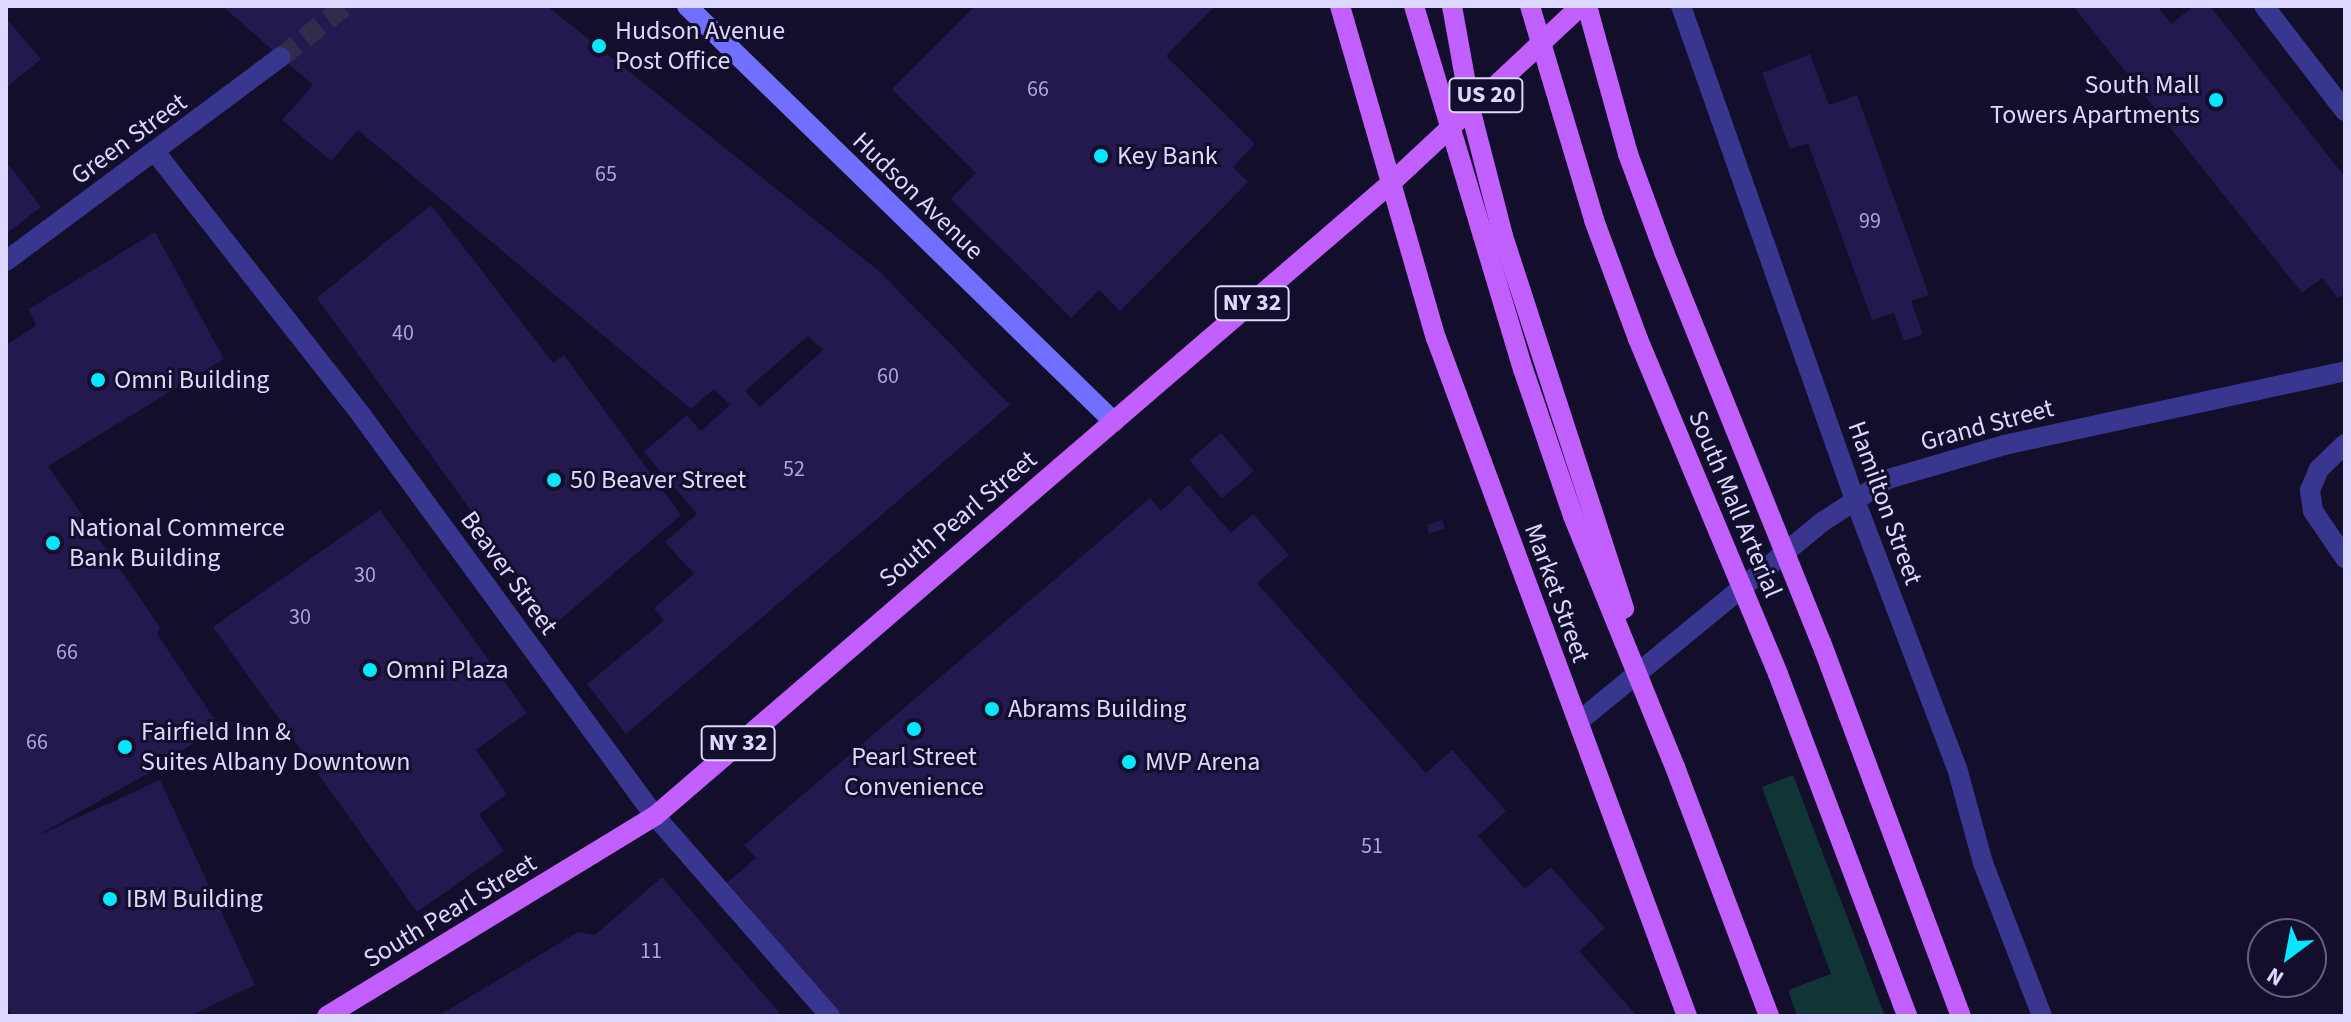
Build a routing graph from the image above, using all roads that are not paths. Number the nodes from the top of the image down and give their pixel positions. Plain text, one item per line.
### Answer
1 (687, 6) edge
2 (1340, 6) edge
3 (1414, 6) edge
4 (1452, 6) edge
5 (1530, 6) edge
6 (1581, 6) edge
7 (1587, 6) edge
8 (1681, 6) edge
9 (2264, 6) edge
10 (281, 57) tunnel mouth
11 (2345, 111) edge
12 (156, 153) junction
13 (1391, 183) junction
14 (6, 261) edge
15 (2345, 371) edge
16 (1114, 422) junction
17 (2345, 444) edge
18 (1855, 500) junction
19 (2340, 551) edge
20 (1578, 722) junction
21 (1675, 767) junction
22 (655, 816) junction
23 (327, 1016) edge
24 (830, 1016) edge
25 (1687, 1016) edge
26 (1769, 1016) edge
27 (1907, 1016) edge
28 (1961, 1016) edge
29 (2042, 1016) edge

1 - 16 street, Hudson Avenue
2 - 13 main road, Market Street
3 - 21 main road, bridge
4 - 21 main road, bridge
5 - 27 main road, South Mall Arterial, bridge
6 - 13 main road, South Pearl Street / US 20
7 - 28 main road, bridge
8 - 18 street, Hamilton Street
9 - 11 street
10 - 12 street, Green Street
12 - 14 street, Green Street
12 - 22 street, Beaver Street
13 - 16 main road, South Pearl Street / NY 32
13 - 20 main road, Market Street
15 - 18 street, Grand Street
16 - 22 main road, South Pearl Street / NY 32
17 - 19 street
18 - 20 street, Grand Street
18 - 29 street, Hamilton Street
20 - 25 main road, Market Street
21 - 26 main road
22 - 23 main road, South Pearl Street / NY 32
22 - 24 street, Beaver Street

